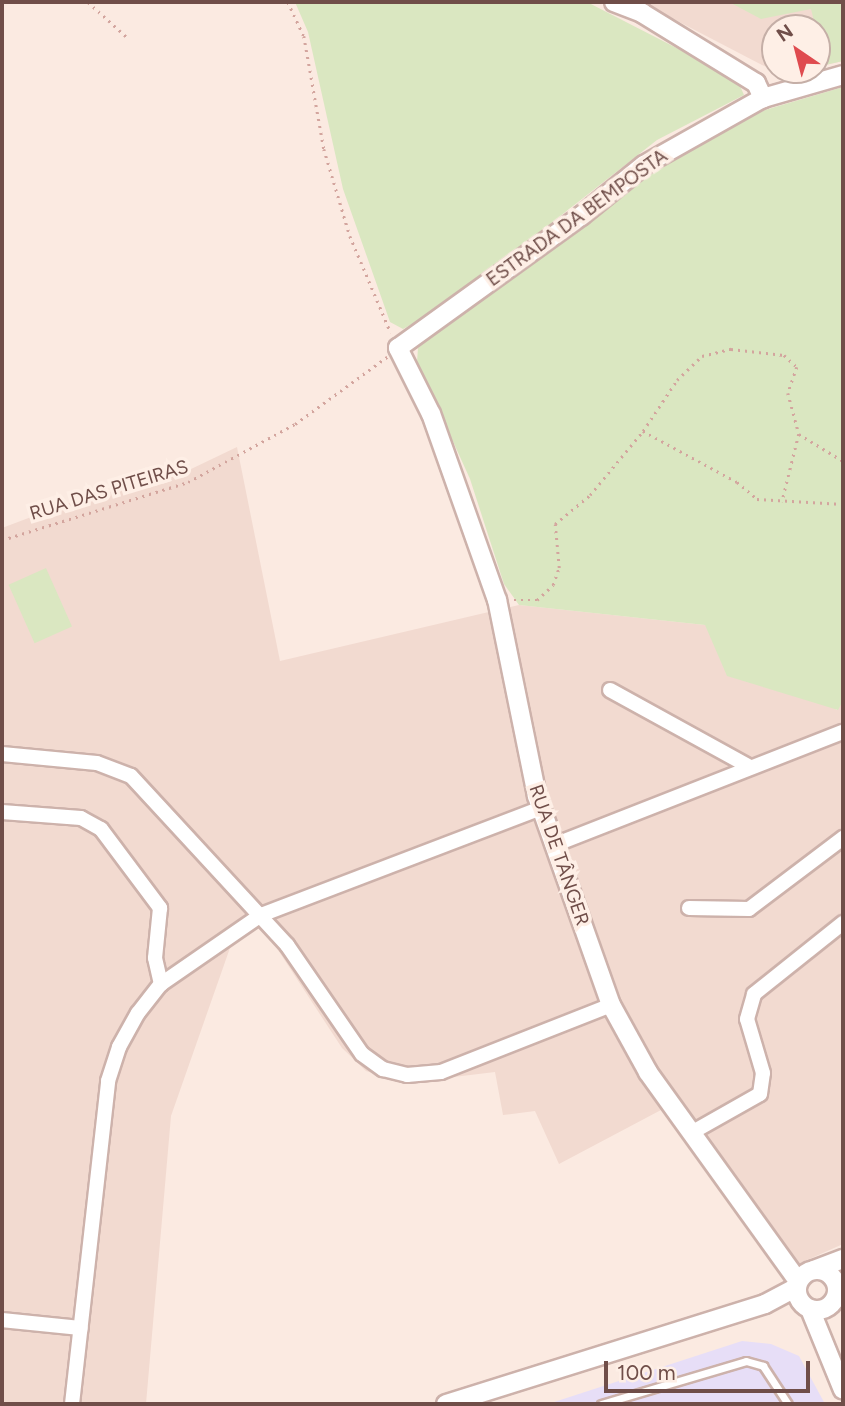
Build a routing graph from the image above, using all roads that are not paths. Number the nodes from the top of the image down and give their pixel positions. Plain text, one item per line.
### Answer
1 (614, 2) edge
2 (843, 75) edge
3 (763, 97) junction
4 (398, 348) joint
5 (610, 690) dead end
6 (843, 732) edge
7 (2, 754) edge
8 (750, 767) junction
9 (541, 808) junction
10 (2, 812) edge
11 (843, 838) edge
12 (554, 845) junction
13 (689, 908) dead end
14 (261, 915) junction
15 (843, 923) edge
16 (161, 984) junction
17 (611, 1005) junction
18 (691, 1133) junction
19 (843, 1259) edge
20 (814, 1270) junction
21 (798, 1284) junction
22 (839, 1289) edge
23 (765, 1304) junction
24 (807, 1308) junction
25 (2, 1320) edge
26 (80, 1328) junction
27 (825, 1339) junction
28 (843, 1390) edge
29 (72, 1404) edge
30 (446, 1404) edge
31 (601, 1404) edge
32 (788, 1404) edge

1 - 3 street
2 - 3 street, ESTRADA DA BEMPOSTA
3 - 4 street, ESTRADA DA BEMPOSTA
4 - 9 street, RUA DE TÂNGER
5 - 8 street
6 - 8 street
7 - 14 street
8 - 12 street
9 - 12 street, RUA DE TÂNGER
9 - 14 street
10 - 16 street
11 - 13 street
12 - 17 street, RUA DE TÂNGER
14 - 16 street
14 - 17 street
15 - 18 street
16 - 26 street
17 - 18 street, RUA DE TÂNGER
18 - 21 street, RUA DE TÂNGER
19 - 20 street
20 - 21 street
20 - 22 street
21 - 23 street
21 - 24 street, RUA DE TÂNGER
22 - 24 street
22 - 27 street
23 - 24 street
23 - 30 street
24 - 27 street, RUA DE TÂNGER
25 - 26 street
26 - 29 street
27 - 28 street, RUA DE TÂNGER
31 - 32 lane

